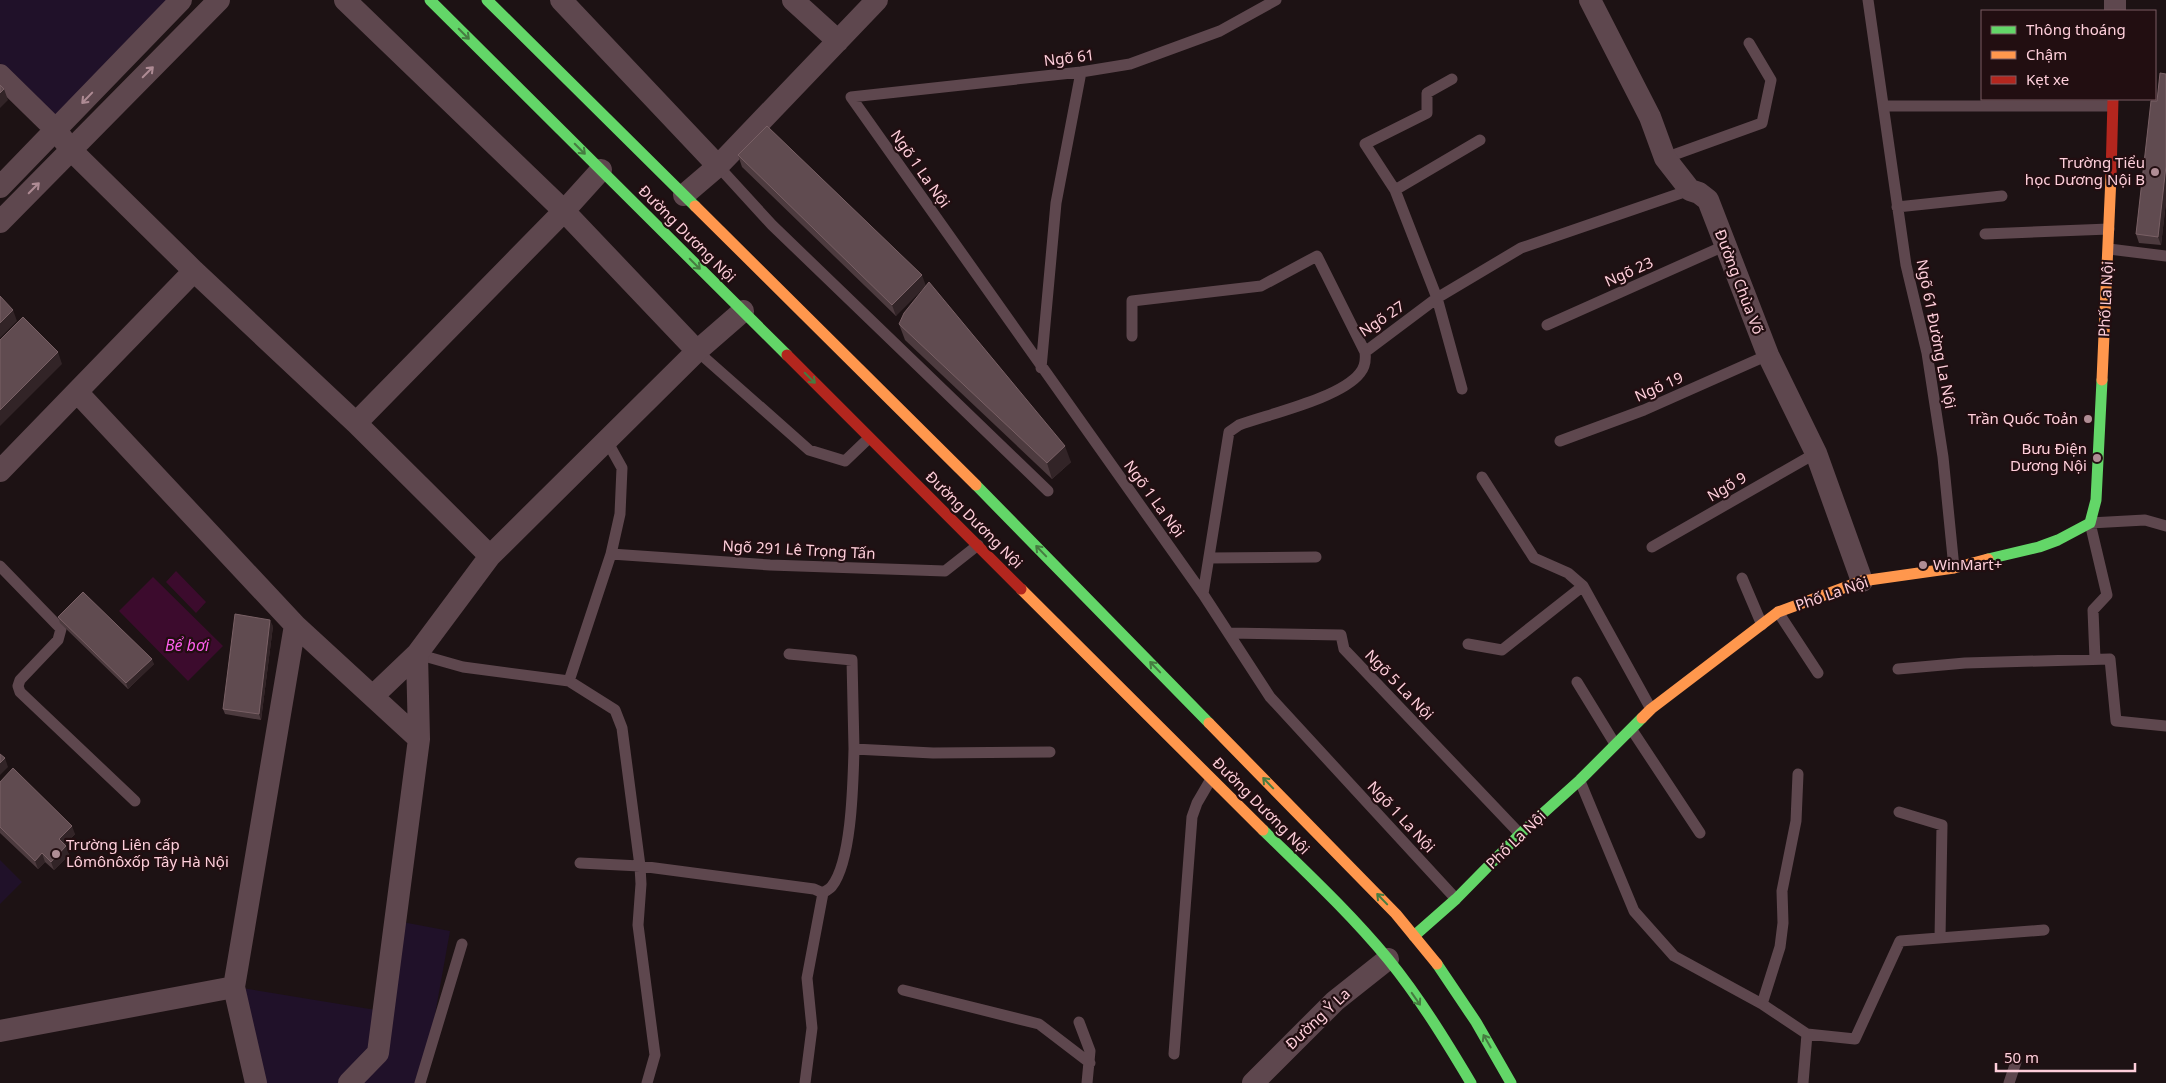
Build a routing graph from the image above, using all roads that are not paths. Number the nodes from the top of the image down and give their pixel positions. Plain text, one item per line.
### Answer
1 (182, 0) edge
2 (219, 0) edge
3 (345, 0) edge
4 (430, 0) edge
5 (487, 0) edge
6 (561, 0) edge
7 (793, 0) edge
8 (878, 0) edge
9 (1276, 0) edge
10 (1590, 0) edge
11 (1868, 0) edge
12 (838, 41) junction
13 (1749, 43) dead end
14 (1081, 72) junction
15 (0, 75) edge
16 (1452, 79) dead end
17 (851, 96) joint
18 (2112, 103) edge
19 (1884, 106) junction
20 (56, 130) junction
21 (1480, 140) dead end
22 (71, 150) junction
23 (1665, 158) junction
24 (718, 166) junction
25 (601, 170) junction
26 (0, 187) edge
27 (1395, 190) junction
28 (1690, 190) junction
29 (684, 195) junction
30 (2002, 196) dead end
31 (1897, 207) junction
32 (564, 211) junction
33 (0, 222) edge
34 (2109, 229) junction
35 (1985, 234) dead end
36 (1724, 246) junction
37 (2109, 250) junction
38 (2166, 256) edge
39 (194, 271) junction
40 (1437, 298) junction
41 (743, 311) junction
42 (1547, 325) dead end
43 (1132, 336) dead end
44 (697, 351) junction
45 (1366, 352) junction
46 (1768, 355) junction
47 (1042, 368) junction
48 (1462, 389) dead end
49 (77, 392) junction
50 (356, 423) junction
51 (869, 438) junction
52 (607, 441) junction
53 (1560, 441) dead end
54 (1816, 453) junction
55 (0, 471) edge
56 (1482, 477) dead end
57 (1048, 491) dead end
58 (2090, 523) junction
59 (2166, 526) edge
60 (978, 545) junction
61 (1652, 547) dead end
62 (611, 554) junction
63 (490, 556) junction
64 (1316, 557) dead end
65 (1209, 558) junction
66 (0, 566) edge
67 (1954, 568) junction
68 (1742, 578) dead end
69 (1862, 581) junction
70 (1583, 586) junction
71 (1203, 594) junction
72 (1778, 612) junction
73 (295, 625) junction
74 (1762, 625) junction
75 (1228, 633) junction
76 (1468, 644) dead end
77 (417, 654) junction
78 (789, 654) dead end
79 (2095, 659) junction
80 (1898, 669) dead end
81 (1818, 673) dead end
82 (569, 680) junction
83 (1577, 682) dead end
84 (373, 696) junction
85 (1651, 709) junction
86 (2166, 726) edge
87 (1632, 730) junction
88 (419, 739) junction
89 (1616, 745) junction
90 (854, 749) junction
91 (1050, 752) dead end
92 (1798, 774) dead end
93 (1211, 778) junction
94 (1580, 780) junction
95 (135, 801) dead end
96 (1899, 812) dead end
97 (1520, 834) junction
98 (1700, 834) dead end
99 (580, 863) dead end
100 (640, 866) junction
101 (822, 893) junction
102 (1456, 899) junction
103 (2044, 930) dead end
104 (1940, 938) junction
105 (1411, 939) junction
106 (462, 944) dead end
107 (1391, 956) junction
108 (234, 987) junction
109 (903, 990) dead end
110 (1762, 1004) junction
111 (1079, 1022) dead end
112 (0, 1030) edge
113 (1807, 1034) junction
114 (1174, 1054) dead end
115 (2016, 1062) dead end
116 (1090, 1064) junction
117 (256, 1083) edge
118 (349, 1083) edge
119 (420, 1083) edge
120 (647, 1083) edge
121 (805, 1083) edge
122 (1087, 1083) edge
123 (1252, 1083) edge
124 (1471, 1083) edge
125 (1511, 1083) edge
126 (1803, 1083) edge
127 (2009, 1083) edge

1 -> 20 street
22 -> 2 street
3 - 32 street
4 -> 25 main road, Đường Dương Nội
5 - 29 main road, Đường Dương Nội
6 - 24 street
7 - 12 street
8 - 12 street
9 - 14 lane, Ngõ 61
10 - 23 street, Đường Chùa Võ
11 - 19 lane, Ngõ 61 Đường La Nội
12 - 24 street
13 - 23 lane
14 - 17 lane, Ngõ 61
14 - 47 lane
15 - 20 street
16 - 27 lane
17 - 47 lane, Ngõ 1 La Nội
18 - 19 lane
18 - 34 main road, Phố La Nội
19 - 31 lane, Ngõ 61 Đường La Nội
20 - 22 street
20 - 26 street
21 - 27 lane
33 -> 22 street
22 - 39 street
23 - 28 street, Đường Chùa Võ
24 - 29 street
24 - 57 lane
25 - 32 street
25 -> 41 main road, Đường Dương Nội
27 - 40 lane
28 - 36 street, Đường Chùa Võ
28 - 40 lane, Ngõ 27
105 -> 29 main road, Đường Dương Nội
30 - 31 lane
31 - 67 lane, Ngõ 61 Đường La Nội
32 - 44 street
32 - 50 street
34 - 35 lane
34 - 37 main road, Phố La Nội
36 - 42 lane, Ngõ 23
36 - 46 street, Đường Chùa Võ
37 - 38 lane
37 - 58 main road, Phố La Nội
39 - 49 street
39 - 50 street
40 - 45 lane, Ngõ 27
40 - 48 lane
41 - 44 street
41 -> 51 main road, Đường Dương Nội
43 - 45 lane, Ngõ 27
44 - 51 lane
44 - 52 street
45 - 65 lane
46 - 53 lane, Ngõ 19
46 - 54 street, Đường Chùa Võ
47 - 71 lane, Ngõ 1 La Nội
49 - 55 street
49 - 73 street
50 - 63 street
51 - 60 main road, Đường Dương Nội
52 - 62 lane
52 - 63 street
54 - 61 lane, Ngõ 9
54 - 69 street, Đường Chùa Võ
56 - 70 lane
58 - 59 lane
58 - 67 main road, Phố La Nội
58 - 79 lane
60 - 62 lane, Ngõ 291 Lê Trọng Tấn
60 - 93 main road, Đường Dương Nội
62 - 82 lane
63 - 77 street
64 - 65 lane
65 - 71 lane
66 - 95 lane
67 - 69 main road, Phố La Nội
68 - 74 lane
69 - 72 main road, Phố La Nội
70 - 76 lane
70 - 85 lane
71 - 75 lane, Ngõ 1 La Nội
72 - 74 main road, Phố La Nội
72 - 81 lane
73 - 84 street
73 - 108 street
74 - 85 main road, Phố La Nội
75 - 97 lane, Ngõ 5 La Nội
75 - 102 lane, Ngõ 1 La Nội
77 - 82 lane
77 - 84 street
77 - 88 street
78 - 90 lane
79 - 80 lane
79 - 86 lane
82 - 100 lane
83 - 89 lane
84 - 88 street
85 - 87 main road, Phố La Nội
87 - 89 main road, Phố La Nội
87 - 98 lane
88 - 118 street
89 - 94 main road, Phố La Nội
90 - 91 lane
90 - 101 lane
92 - 110 lane
93 - 107 main road, Đường Dương Nội
93 - 114 lane
94 - 97 main road, Phố La Nội
94 - 110 lane
96 - 104 lane
97 - 102 main road, Phố La Nội
99 - 100 lane
100 - 101 lane
100 - 120 lane
101 - 121 lane
102 - 105 main road, Phố La Nội
103 - 104 lane
104 - 113 lane
125 -> 105 main road, Đường Dương Nội
106 - 119 lane
107 - 123 street, Đường Ỷ La
107 -> 124 main road, Đường Dương Nội
108 - 112 street
108 - 117 street
109 - 116 lane
110 - 113 lane
111 - 116 lane
113 - 126 lane
115 - 127 lane
116 - 122 lane

